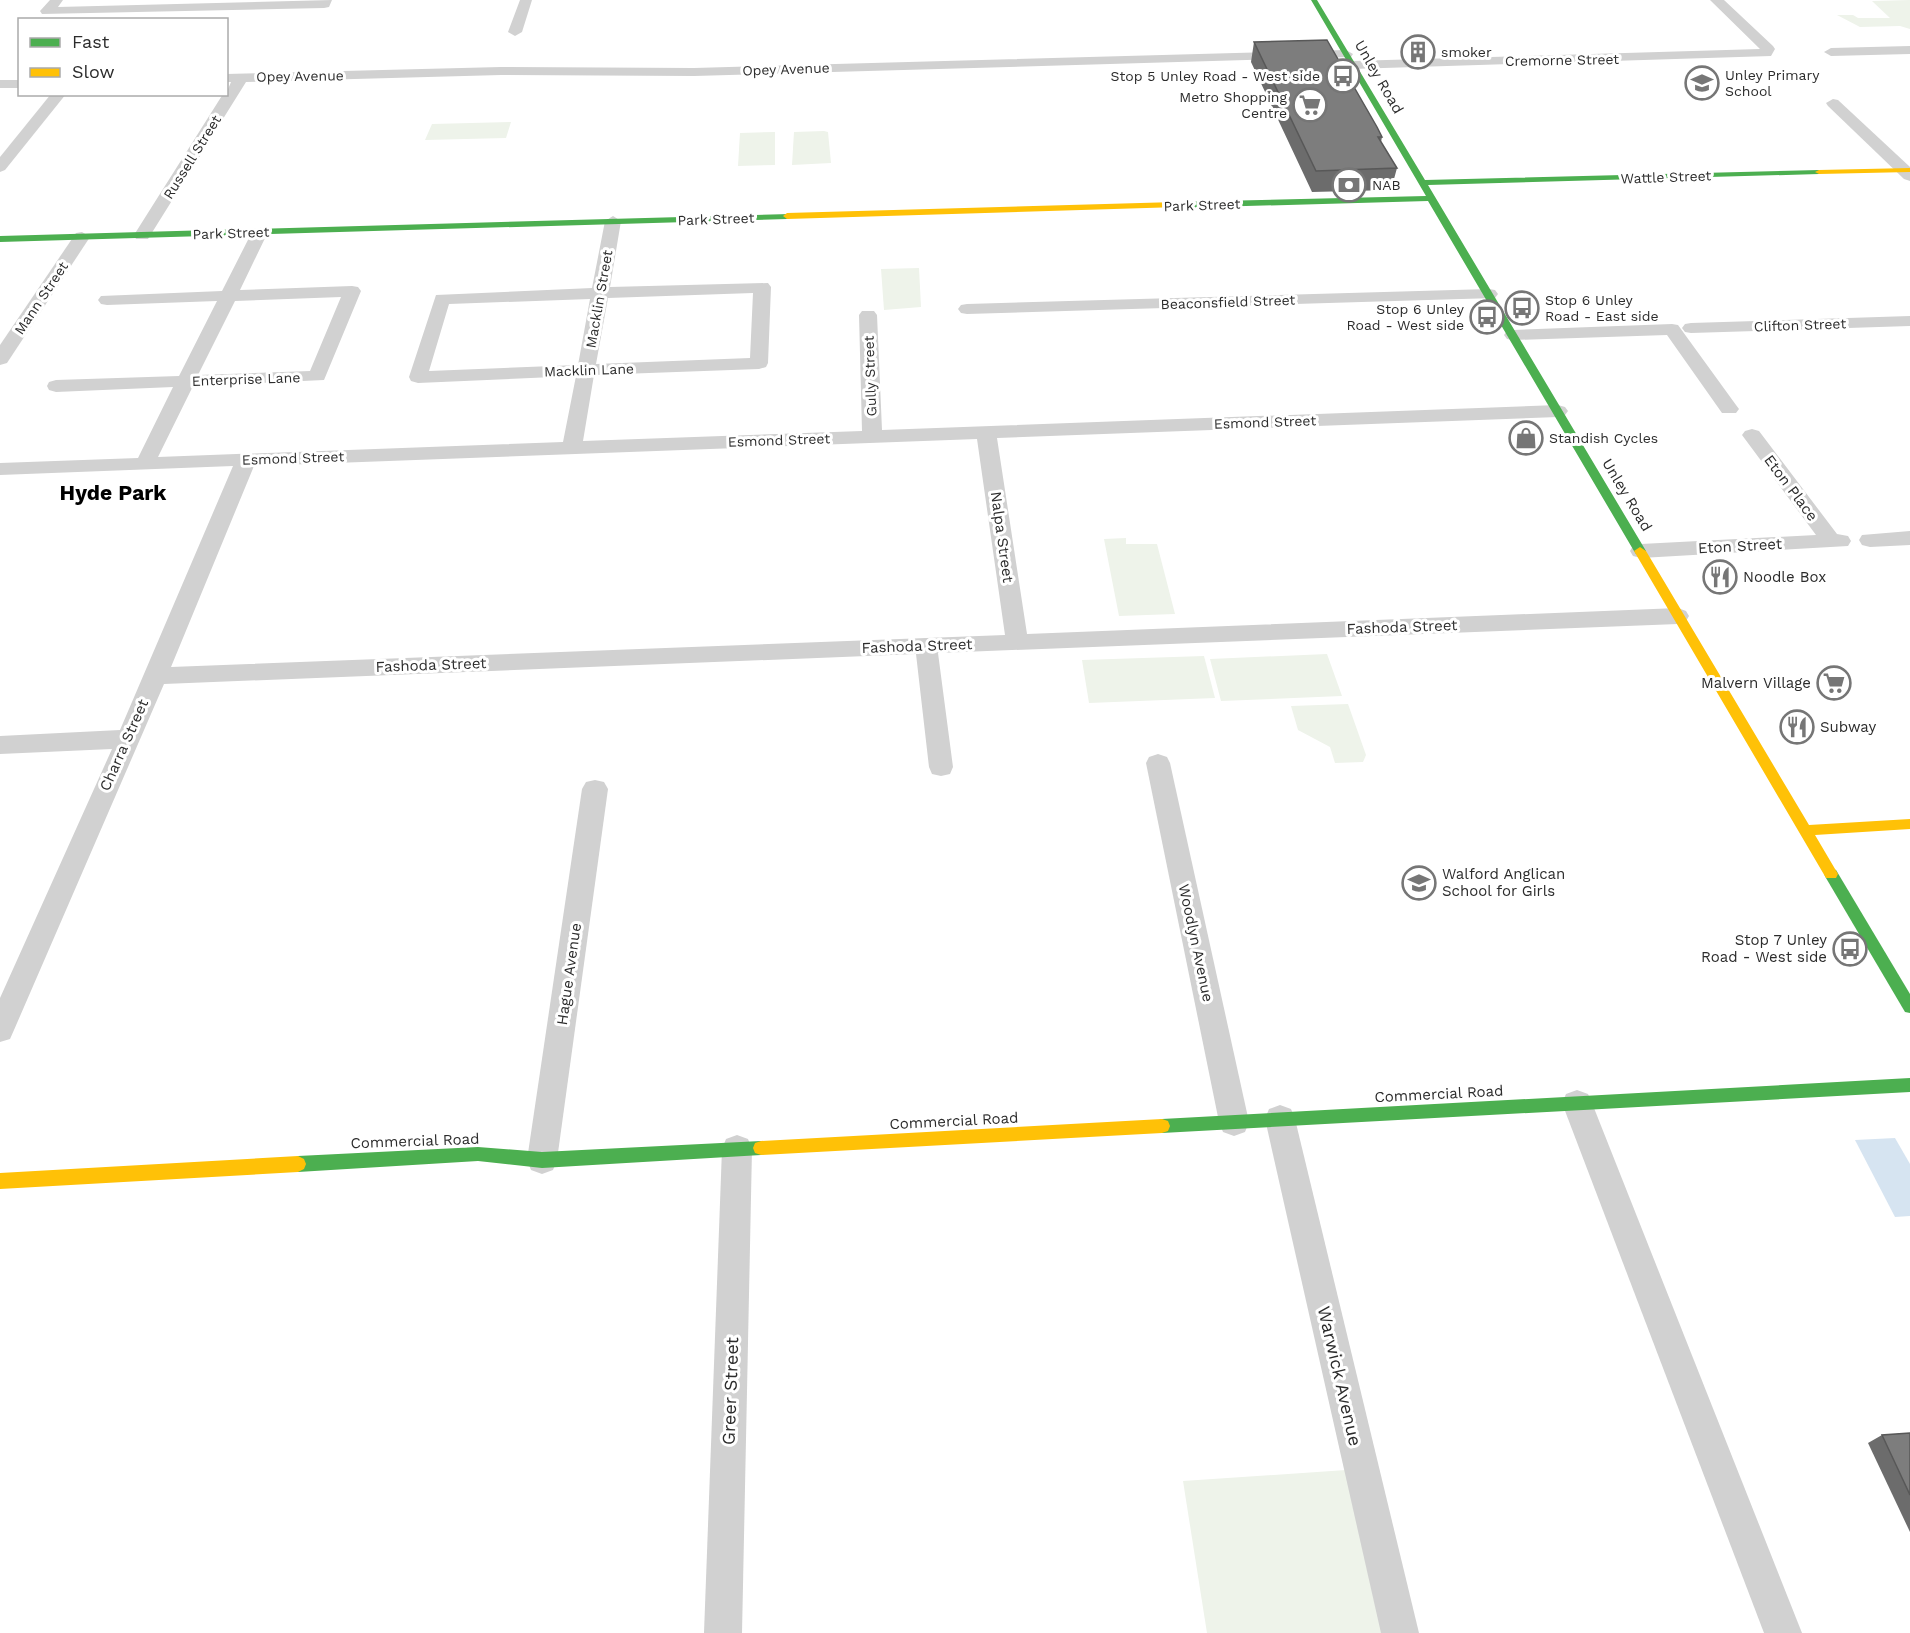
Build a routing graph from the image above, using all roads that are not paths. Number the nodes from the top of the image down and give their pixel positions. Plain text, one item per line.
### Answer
1 (57, 0) edge
2 (326, 0) edge
3 (526, 0) edge
4 (1314, 0) edge
5 (1716, 0) edge
6 (515, 32) dead end
7 (1910, 50) edge
8 (1831, 52) dead end
9 (1349, 59) junction
10 (234, 78) edge
11 (0, 84) edge
12 (18, 84) edge
13 (57, 96) edge
14 (223, 96) edge
15 (1833, 103) dead end
16 (0, 167) edge
17 (1908, 172) edge
18 (1422, 183) junction
19 (1433, 198) junction
20 (613, 221) junction
21 (260, 232) junction
22 (142, 235) junction
23 (82, 237) junction
24 (0, 239) edge
25 (599, 293) junction
26 (1489, 294) junction
27 (228, 296) junction
28 (107, 300) dead end
29 (967, 309) dead end
30 (867, 315) dead end
31 (1910, 321) edge
32 (1681, 329) junction
33 (1513, 335) junction
34 (0, 359) edge
35 (586, 370) junction
36 (186, 381) junction
37 (56, 386) dead end
38 (1729, 409) dead end
39 (1558, 411) junction
40 (986, 432) junction
41 (1752, 435) dead end
42 (872, 436) junction
43 (572, 448) junction
44 (246, 460) junction
45 (145, 464) junction
46 (0, 469) edge
47 (1910, 538) edge
48 (1870, 540) dead end
49 (1835, 541) joint
50 (1641, 551) junction
51 (1678, 616) junction
52 (1017, 642) junction
53 (926, 645) junction
54 (156, 676) junction
55 (127, 739) junction
56 (0, 745) edge
57 (1158, 764) dead end
58 (941, 767) dead end
59 (595, 789) dead end
60 (1910, 824) edge
61 (1805, 830) junction
62 (1910, 1007) edge
63 (0, 1030) edge
64 (1910, 1085) edge
65 (1577, 1103) junction
66 (1280, 1119) junction
67 (1233, 1122) junction
68 (737, 1149) junction
69 (542, 1160) junction
70 (0, 1181) edge
71 (723, 1633) edge
72 (1400, 1633) edge
73 (1783, 1633) edge

1 - 2 street
3 - 6 street
4 - 9 street, Unley Road
5 - 9 street, Cremorne Street
7 - 8 street
9 - 10 street, Opey Avenue
9 - 18 street, Unley Road
11 - 12 street
13 - 16 street
14 - 22 street, Russell Street
15 - 17 street
17 - 18 street, Wattle Street
18 - 19 street, Unley Road
19 - 20 street, Park Street
19 - 26 street, Unley Road
20 - 21 street, Park Street
20 - 25 street, Macklin Street
21 - 22 street, Park Street
21 - 27 street
22 - 23 street, Park Street
23 - 24 street, Park Street
23 - 34 street, Mann Street
25 - 35 street, Macklin Street
25 - 35 street, Macklin Lane
25 - 35 street, Macklin Lane
26 - 29 street, Beaconsfield Street
26 - 33 street, Unley Road
27 - 28 street, Enterprise Lane
27 - 36 street
27 - 36 street, Enterprise Lane
30 - 42 street, Gully Street
31 - 32 street, Clifton Street
32 - 33 street, Clifton Street
32 - 38 street
33 - 39 street, Unley Road
35 - 43 street, Macklin Street
36 - 37 street, Enterprise Lane
36 - 45 street
39 - 40 street, Esmond Street
39 - 50 street, Unley Road
40 - 42 street, Esmond Street
40 - 52 street, Nalpa Street
41 - 49 street, Eton Place
42 - 43 street, Esmond Street
43 - 44 street, Esmond Street
44 - 45 street, Esmond Street
44 - 54 street, Charra Street
45 - 46 street, Esmond Street
47 - 48 street
49 - 50 street, Eton Street
50 - 51 street, Unley Road
51 - 52 street, Fashoda Street
51 - 61 street, Unley Road
52 - 53 street, Fashoda Street
53 - 54 street, Fashoda Street
53 - 58 street
54 - 55 street, Charra Street
55 - 56 street
55 - 63 street, Charra Street
57 - 67 street, Woodlyn Avenue
59 - 69 street, Hague Avenue
60 - 61 street
61 - 62 street, Unley Road
64 - 65 street, Commercial Road
65 - 66 street, Commercial Road
65 - 73 street
66 - 67 street, Commercial Road
66 - 72 street, Warwick Avenue
67 - 68 street, Commercial Road
68 - 69 street, Commercial Road
68 - 71 street, Greer Street
69 - 70 street, Commercial Road

